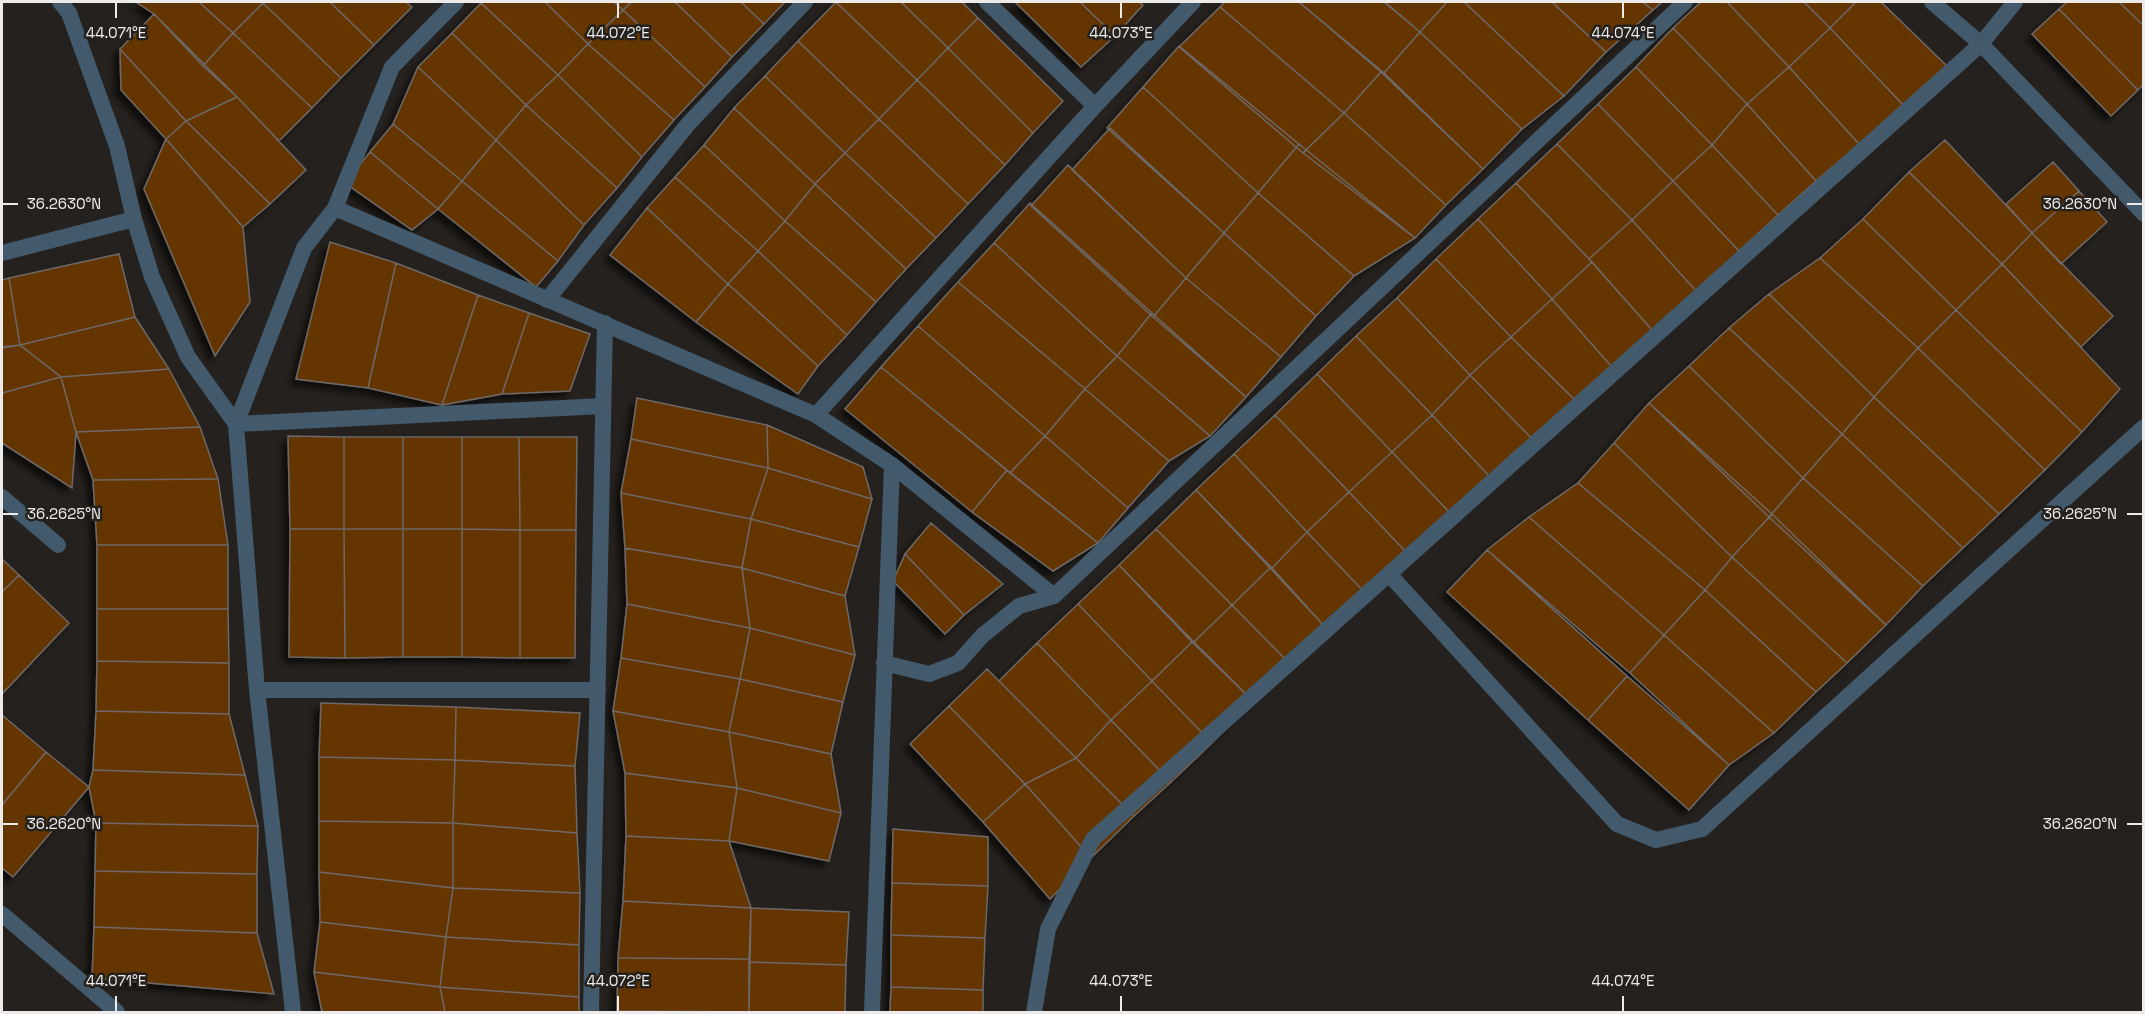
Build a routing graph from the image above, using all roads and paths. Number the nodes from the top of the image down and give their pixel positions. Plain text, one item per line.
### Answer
1 (82, 2) edge
2 (456, 2) edge
3 (805, 2) edge
4 (987, 2) edge
5 (1193, 2) edge
6 (1685, 2) edge
7 (1932, 2) edge
8 (2015, 2) edge
9 (65, 7) edge
10 (1981, 44) junction
11 (1095, 106) junction
12 (335, 208) junction
13 (2144, 214) edge
14 (134, 219) junction
15 (2, 253) edge
16 (547, 300) junction
17 (605, 323) junction
18 (603, 406) junction
19 (816, 414) junction
20 (236, 424) junction
21 (2144, 427) edge
22 (892, 465) junction
23 (2, 496) edge
24 (58, 545) dead end
25 (1389, 574) junction
26 (1054, 596) junction
27 (884, 663) junction
28 (257, 690) junction
29 (598, 690) junction
30 (2, 914) edge
31 (117, 1012) edge
32 (293, 1012) edge
33 (591, 1012) edge
34 (872, 1012) edge
35 (1034, 1012) edge

1 - 9 street
2 - 12 street
3 - 16 street
4 - 11 street
5 - 11 street
6 - 26 street
7 - 10 street
8 - 10 street
9 - 14 street
10 - 13 street
10 - 25 street
11 - 19 street
12 - 16 street
12 - 20 street
14 - 15 street
14 - 20 street
16 - 17 street
17 - 18 street
17 - 19 street
18 - 20 street
18 - 29 street
19 - 22 street
20 - 28 street
21 - 25 street
22 - 26 street
22 - 27 street
23 - 24 street
25 - 35 street
26 - 27 street
27 - 34 street
28 - 29 street
28 - 32 street
29 - 33 street
30 - 31 street

